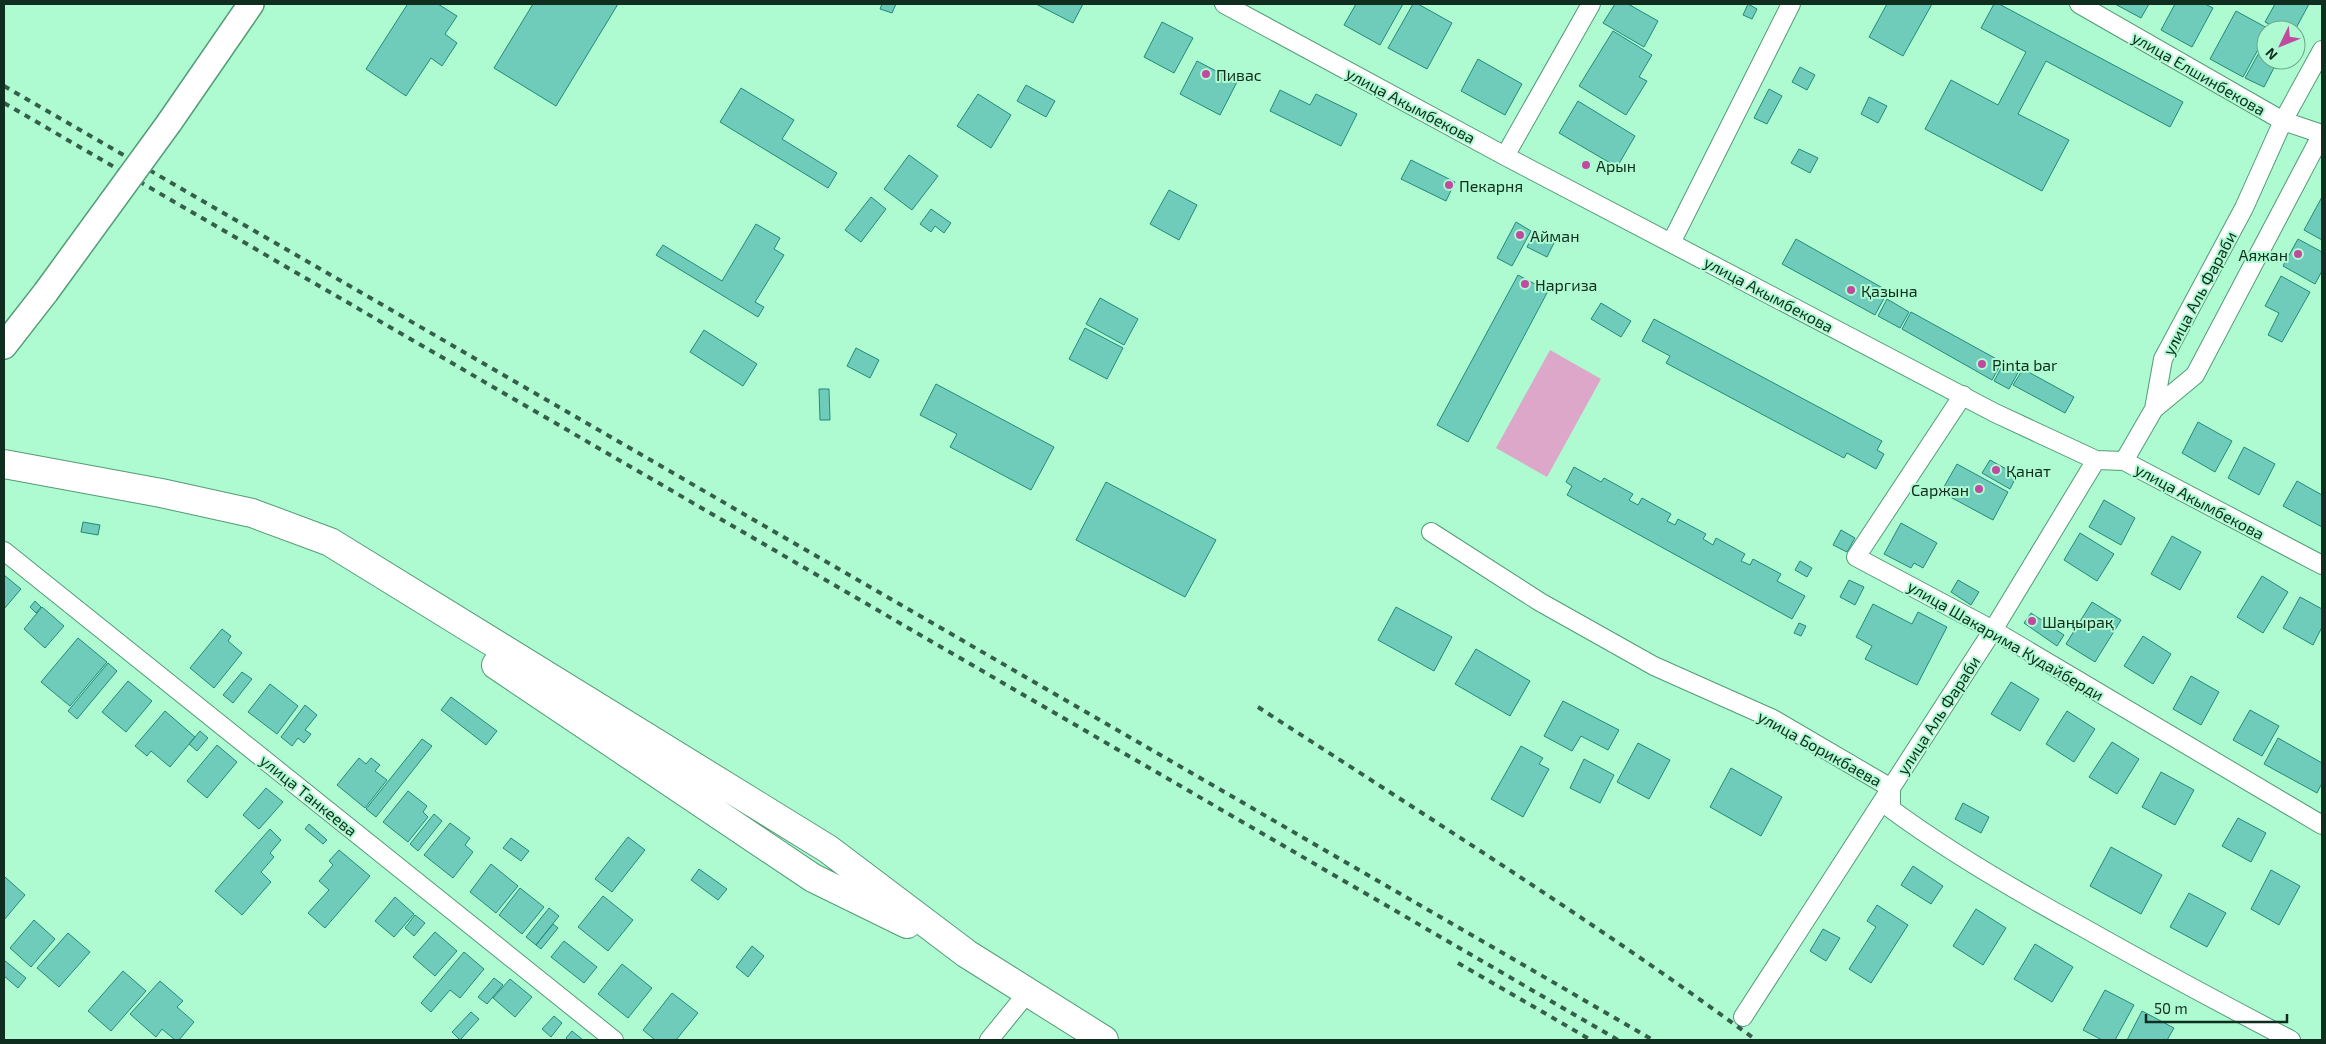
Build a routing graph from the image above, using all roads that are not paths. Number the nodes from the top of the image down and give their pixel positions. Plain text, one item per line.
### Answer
1 (251, 4) edge
2 (1224, 4) edge
3 (1591, 4) edge
4 (1791, 4) edge
5 (2079, 4) edge
6 (2322, 50) edge
7 (2283, 122) junction
8 (2322, 134) edge
9 (1505, 156) junction
10 (1671, 243) junction
11 (4, 346) edge
12 (1963, 395) junction
13 (2154, 409) junction
14 (2096, 460) junction
15 (2124, 461) junction
16 (4, 464) edge
17 (1431, 532) dead end
18 (4, 551) edge
19 (2322, 565) edge
20 (397, 583) junction
21 (1993, 630) junction
22 (1891, 788) junction
23 (2322, 825) edge
24 (828, 849) junction
25 (813, 878) junction
26 (967, 954) junction
27 (1028, 992) junction
28 (1743, 1017) dead end
29 (614, 1040) edge
30 (989, 1040) edge
31 (1104, 1040) edge
32 (2291, 1040) edge

1 - 11 main road, bridge
2 - 9 street, улица Акымбекова
3 - 9 street
4 - 10 street
5 - 7 street, улица Елшинбекова
6 - 7 street, улица Аль Фараби
7 - 8 street, улица Елшинбекова
7 - 13 street, улица Аль Фараби
8 - 13 street
9 - 10 street, улица Акымбекова
10 - 12 street, улица Акымбекова
12 - 14 street, улица Акымбекова
12 - 21 street, улица Шакарима Кудайберди
13 - 15 street
14 - 15 street, улица Акымбекова
14 - 21 street, улица Аль Фараби
15 - 19 street, улица Акымбекова
16 - 20 main road
17 - 22 street, улица Борикбаева
18 - 29 street, улица Танкеева
20 - 24 main road
20 - 25 main road
21 - 22 street, улица Аль Фараби
21 - 23 street, улица Шакарима Кудайберди
22 - 28 street, улица Аль Фараби
22 - 32 street, улица Борикбаева
24 - 25 main road
24 - 26 main road
25 - 26 main road
26 - 27 main road
27 - 30 street
27 - 31 main road

